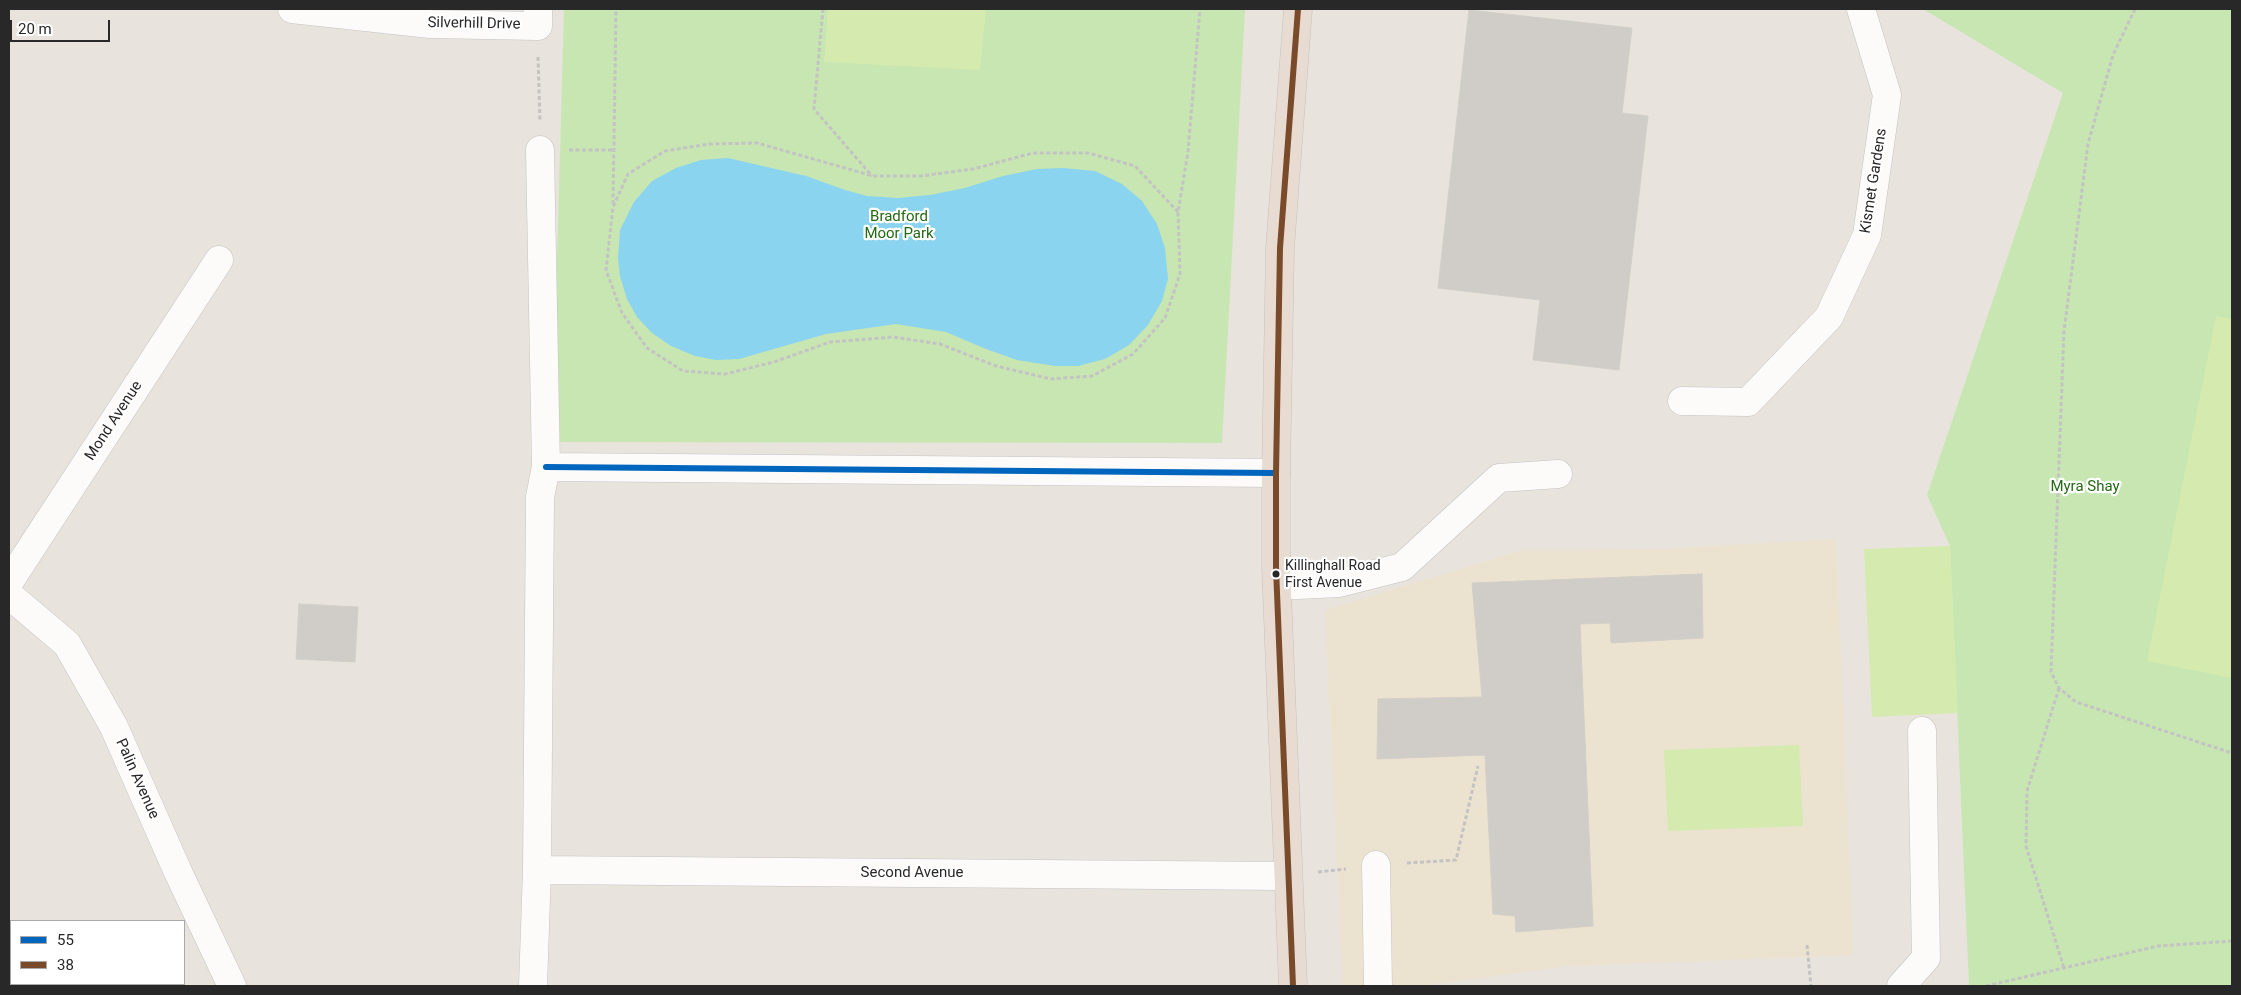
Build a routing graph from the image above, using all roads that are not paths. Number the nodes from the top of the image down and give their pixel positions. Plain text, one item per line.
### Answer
1 (292, 9) edge
2 (1298, 9) edge
3 (1861, 9) edge
4 (538, 17) edge
5 (540, 150) road end
6 (219, 260) dead end
7 (1682, 401) dead end
8 (546, 467) junction
9 (1276, 473) junction
10 (1558, 474) dead end
11 (9, 582) edge
12 (1277, 586) junction
13 (9, 595) edge
14 (1922, 731) dead end
15 (1376, 865) road end
16 (537, 870) junction
17 (1288, 876) junction
18 (232, 986) edge
19 (534, 986) edge
20 (1293, 986) edge
21 (1378, 986) edge
22 (1901, 986) edge

1 - 4 street, Silverhill Drive
2 - 9 highway
3 - 7 street, Kismet Gardens
5 - 8 street
6 - 11 street, Mond Avenue
8 - 9 street
8 - 16 street
9 - 12 highway
10 - 12 street
12 - 17 highway
13 - 18 street, Palin Avenue
14 - 22 street
15 - 21 street
16 - 17 street, Second Avenue
16 - 19 street
17 - 20 highway

